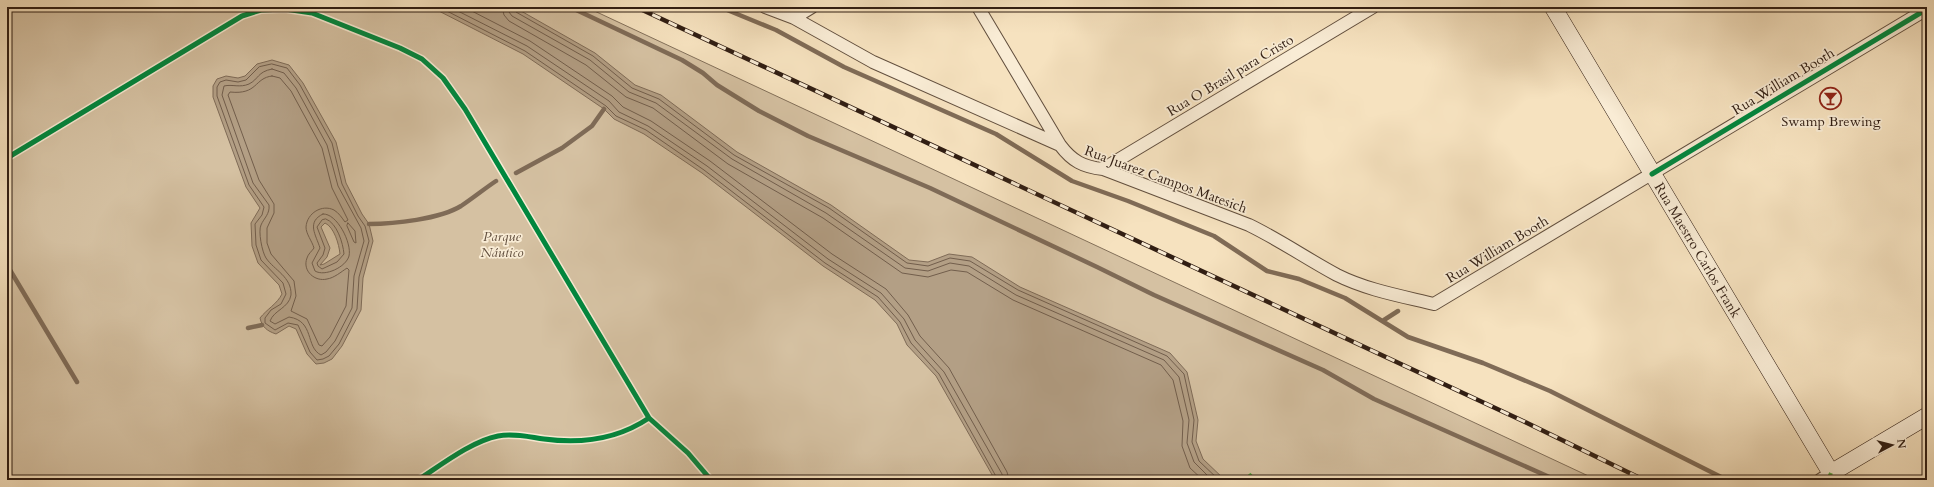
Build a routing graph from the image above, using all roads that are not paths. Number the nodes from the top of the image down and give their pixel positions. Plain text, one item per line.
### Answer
1 (765, 7) edge
2 (812, 7) edge
3 (978, 7) edge
4 (1373, 7) edge
5 (1553, 7) edge
6 (1927, 10) edge
7 (794, 18) junction
8 (1060, 145) junction
9 (1103, 169) junction
10 (1652, 174) junction
11 (1434, 304) joint
12 (1927, 416) edge
13 (1825, 477) edge

1 - 7 street, Rua Juarez Campos Matesich
2 - 7 street
3 - 8 street
4 - 9 street, Rua O Brasil para Cristo
5 - 10 street, Rua Maestro Carlos Frank
6 - 10 street, Rua William Booth
7 - 8 street, Rua Juarez Campos Matesich
8 - 9 street, Rua Juarez Campos Matesich
9 - 11 street, Rua Juarez Campos Matesich
10 - 11 street, Rua William Booth
10 - 13 street, Rua Maestro Carlos Frank
12 - 13 street

